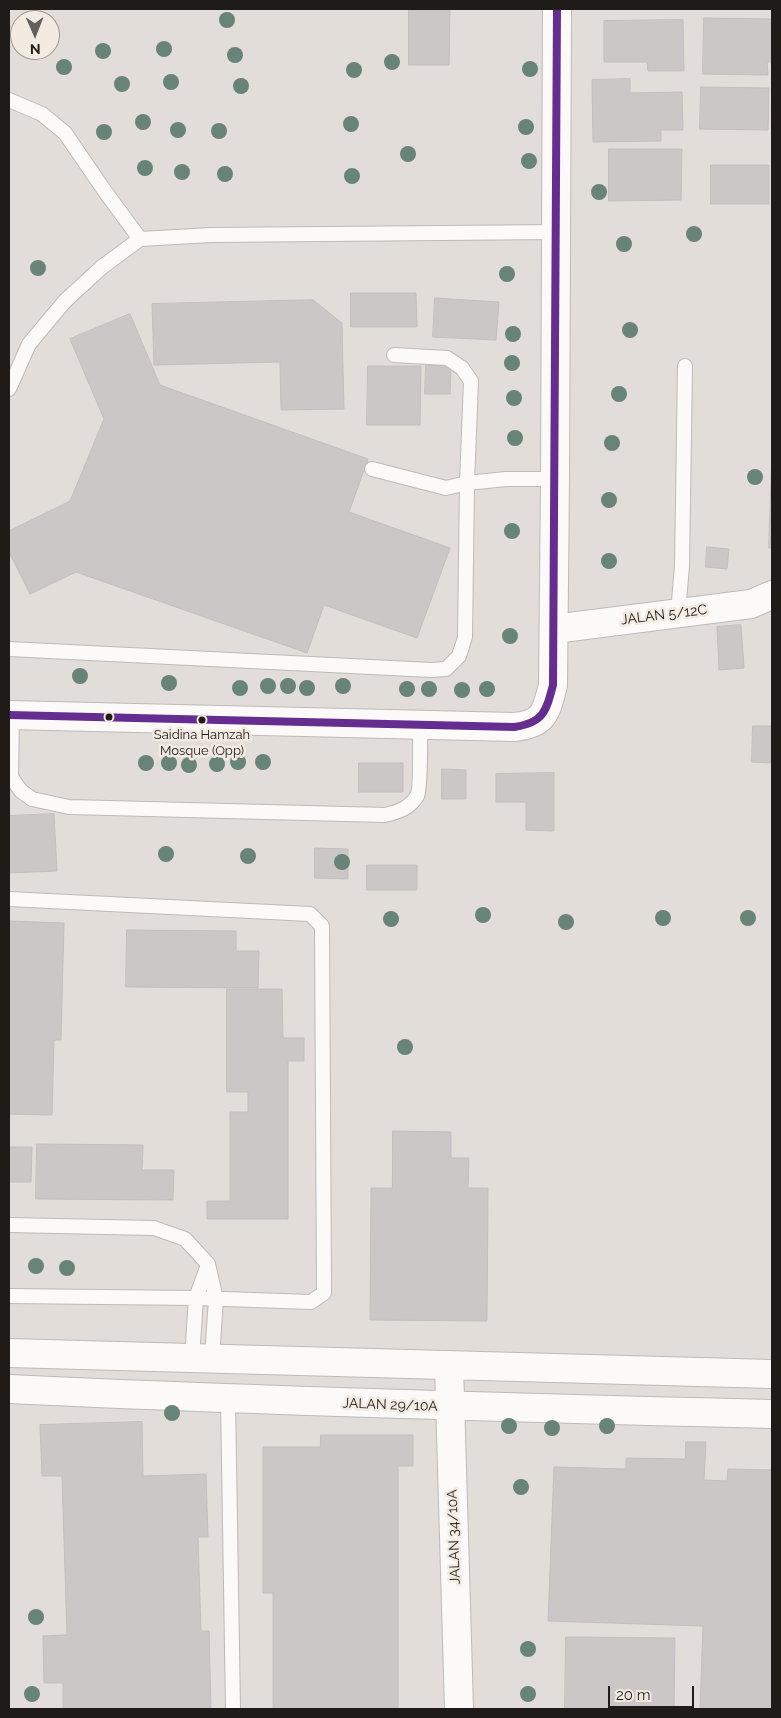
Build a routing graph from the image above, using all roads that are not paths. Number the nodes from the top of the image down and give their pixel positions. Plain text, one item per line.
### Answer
1 (557, 9) edge
2 (9, 100) edge
3 (556, 232) junction
4 (140, 240) junction
5 (394, 355) dead end
6 (685, 366) dead end
7 (9, 390) edge
8 (372, 469) dead end
9 (555, 479) junction
10 (467, 483) junction
11 (772, 595) edge
12 (678, 613) junction
13 (554, 629) junction
14 (9, 649) edge
15 (10, 715) edge
16 (420, 725) junction
17 (9, 899) edge
18 (9, 1225) edge
19 (208, 1264) junction
20 (9, 1296) edge
21 (196, 1298) junction
22 (216, 1299) junction
23 (9, 1352) edge
24 (202, 1358) junction
25 (450, 1365) junction
26 (772, 1374) edge
27 (9, 1389) edge
28 (228, 1399) junction
29 (450, 1407) junction
30 (772, 1414) edge
31 (233, 1709) edge
32 (458, 1709) edge

1 - 3 street
2 - 4 lane
3 - 4 lane
3 - 9 street
4 - 7 lane
5 - 10 lane
6 - 12 lane
8 - 10 lane
9 - 10 lane
9 - 13 street
10 - 14 lane
11 - 12 street, JALAN 5/12C
12 - 13 street, JALAN 5/12C
13 - 16 street
15 - 16 street
15 - 16 lane
17 - 22 lane
18 - 19 lane
19 - 21 lane
19 - 22 lane
20 - 21 lane
21 - 22 lane
21 - 24 lane
22 - 24 lane
23 - 24 street
24 - 25 street
25 - 26 street
25 - 29 street, JALAN 34/10A
27 - 28 street, JALAN 29/10A
28 - 29 street, JALAN 29/10A
28 - 31 lane
29 - 30 street, JALAN 29/10A
29 - 32 street, JALAN 34/10A

